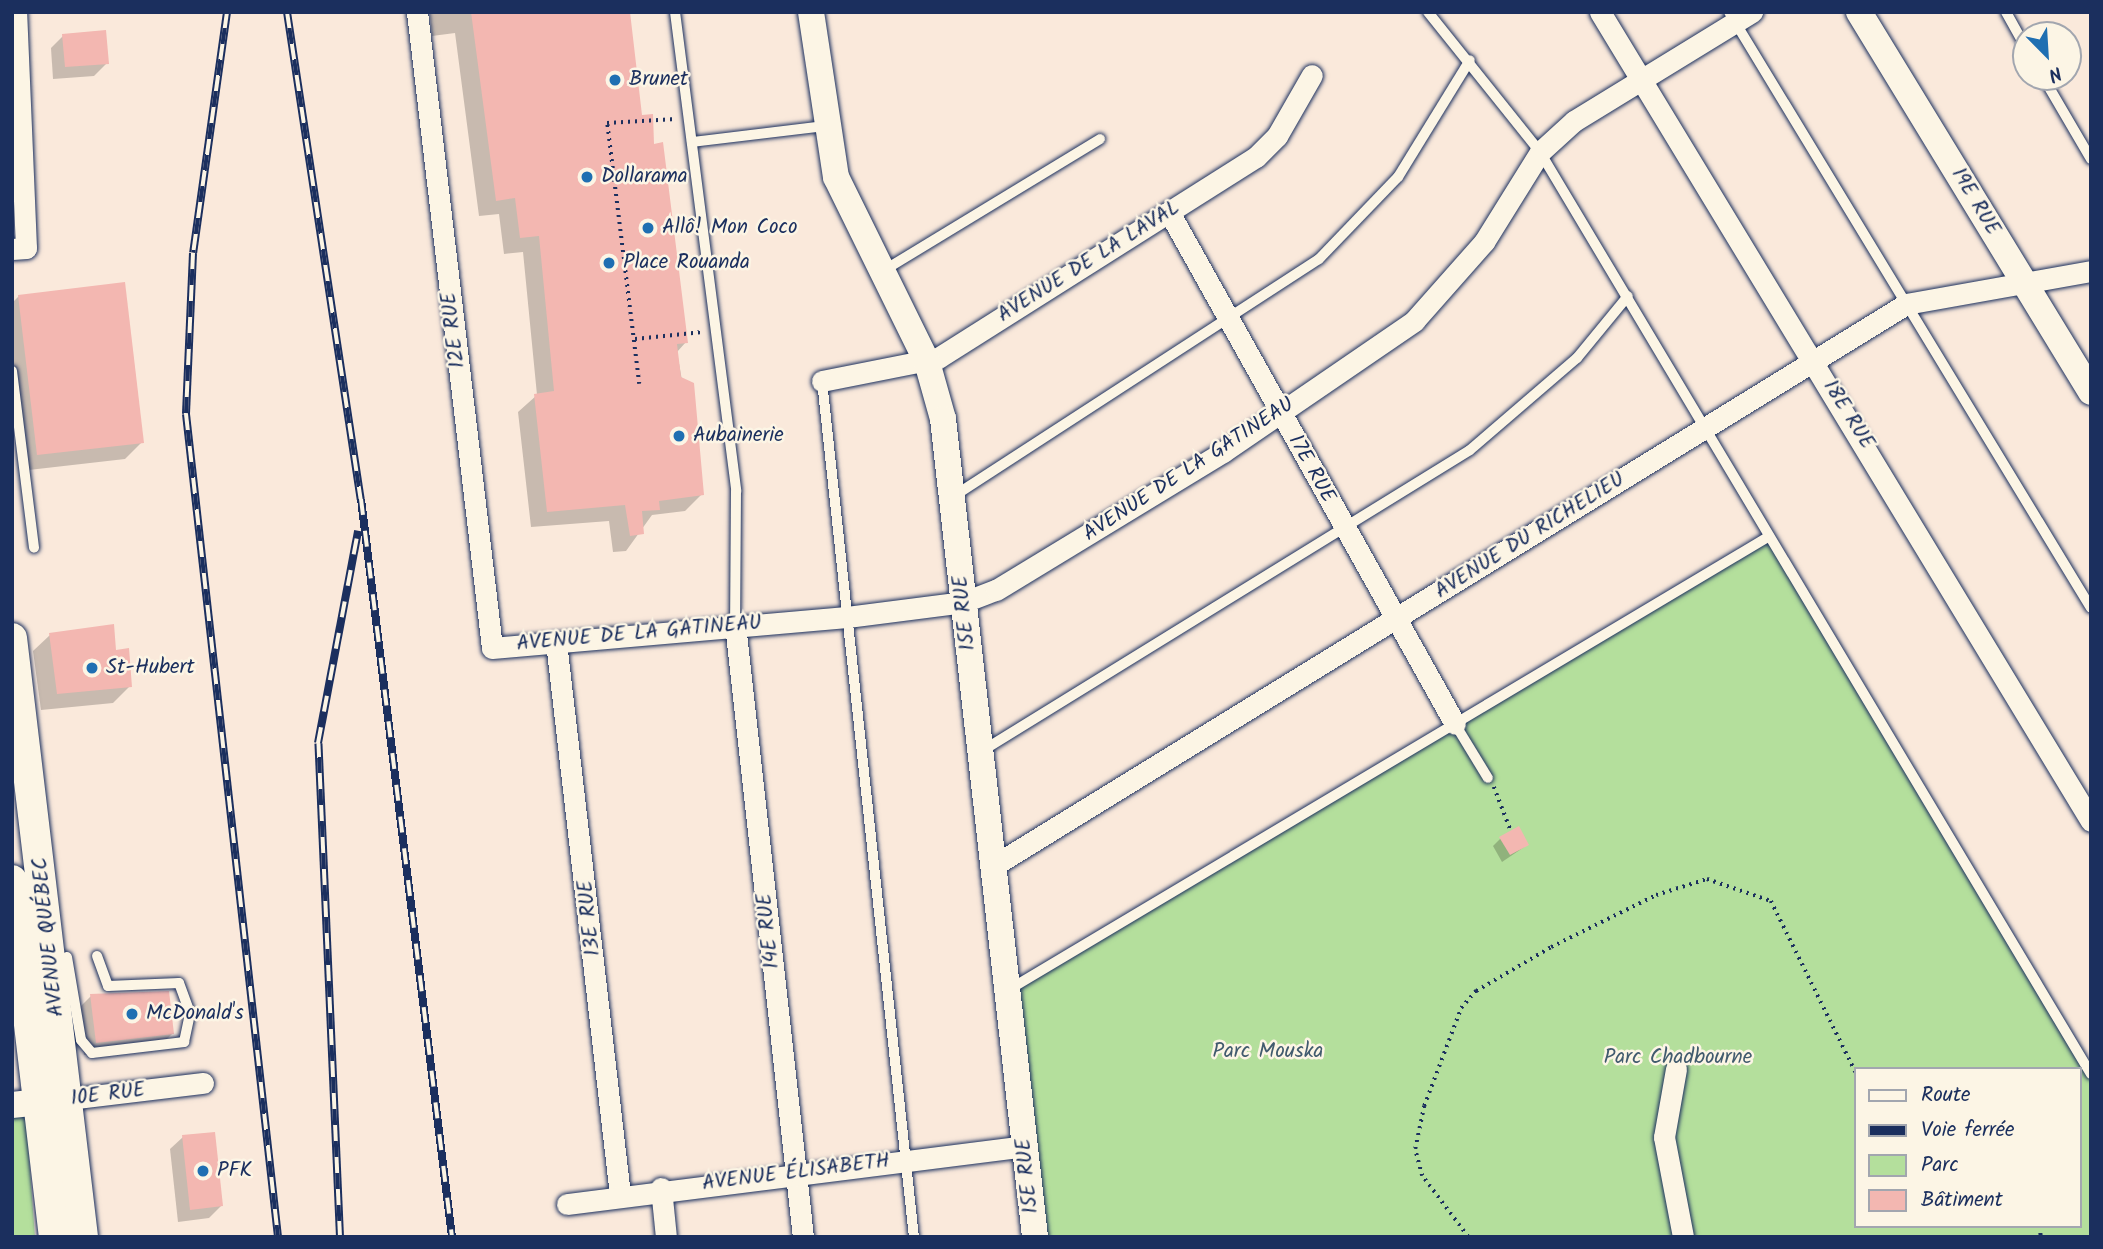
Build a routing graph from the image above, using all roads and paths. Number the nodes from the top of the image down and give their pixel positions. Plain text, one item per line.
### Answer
1 (16, 12) edge
2 (417, 12) edge
3 (675, 12) edge
4 (811, 12) edge
5 (1428, 12) edge
6 (1600, 12) edge
7 (1859, 12) edge
8 (1739, 16) edge
9 (1470, 60) junction
10 (1312, 75) dead end
11 (1643, 77) junction
12 (2051, 91) edge
13 (689, 118) junction
14 (824, 126) junction
15 (1100, 139) dead end
16 (692, 142) junction
17 (1540, 152) junction
18 (2091, 159) edge
19 (1169, 212) junction
20 (12, 249) edge
21 (2091, 271) edge
22 (881, 272) junction
23 (2025, 285) junction
24 (1628, 296) junction
25 (1906, 303) junction
26 (1232, 317) junction
27 (713, 330) junction
28 (635, 339) junction
29 (1814, 361) junction
30 (927, 362) junction
31 (12, 371) edge
32 (822, 381) joint
33 (639, 384) dead end
34 (2091, 392) edge
35 (1279, 413) junction
36 (1708, 426) junction
37 (952, 497) junction
38 (1343, 527) junction
39 (1768, 537) junction
40 (34, 548) dead end
41 (964, 602) junction
42 (2091, 608) edge
43 (1398, 616) junction
44 (847, 617) junction
45 (735, 624) junction
46 (12, 638) edge
47 (556, 642) junction
48 (492, 648) joint
49 (1455, 724) junction
50 (980, 753) junction
51 (1488, 778) dead end
52 (1500, 797) dead end
53 (2088, 812) edge
54 (1511, 831) dead end
55 (993, 866) junction
56 (12, 880) edge
57 (97, 956) dead end
58 (67, 957) dead end
59 (1008, 990) junction
60 (1676, 1069) dead end
61 (1854, 1069) edge
62 (2091, 1074) edge
63 (203, 1083) dead end
64 (68, 1100) junction
65 (25, 1104) edge
66 (1025, 1146) junction
67 (905, 1160) junction
68 (796, 1173) junction
69 (661, 1188) junction
70 (620, 1195) junction
71 (567, 1204) dead end
72 (54, 1237) edge
73 (83, 1237) edge
74 (666, 1237) edge
75 (803, 1237) edge
76 (914, 1237) edge
77 (1035, 1237) edge
78 (1468, 1237) edge
79 (1683, 1237) edge

1 - 20 street
2 - 48 street, 12E RUE
3 - 13 lane
4 - 14 street, 15E RUE
5 - 9 lane
6 - 11 street, 18E RUE
7 - 23 street, 19E RUE
8 - 11 street, AVENUE DE LA GATINEAU
8 - 25 lane
9 - 17 lane
9 - 26 lane
10 - 19 street, AVENUE DE LA LAVAL
11 - 17 street, AVENUE DE LA GATINEAU
11 - 29 street, 18E RUE
12 - 18 lane
13 - 16 lane
13 - 28 path
14 - 16 lane
14 - 22 street, 15E RUE
15 - 22 lane
16 - 27 lane
17 - 24 lane
17 - 35 street, AVENUE DE LA GATINEAU
19 - 26 street, 17E RUE
19 - 30 street, AVENUE DE LA LAVAL
21 - 23 street, AVENUE DU RICHELIEU
22 - 30 street, 15E RUE
23 - 25 street, AVENUE DU RICHELIEU
23 - 34 street, 19E RUE
24 - 36 lane
24 - 38 lane
25 - 29 street, AVENUE DU RICHELIEU
25 - 42 lane
26 - 35 street, 17E RUE
26 - 37 lane
27 - 28 path
27 - 45 lane
28 - 33 path
29 - 36 street, AVENUE DU RICHELIEU
29 - 53 street, 18E RUE
30 - 32 street, AVENUE DE LA LAVAL
30 - 37 street, 15E RUE
31 - 40 lane
32 - 44 lane
35 - 38 street, 17E RUE
35 - 41 street, AVENUE DE LA GATINEAU
36 - 39 lane
36 - 43 street, AVENUE DU RICHELIEU
37 - 41 street, 15E RUE
38 - 43 street, 17E RUE
38 - 50 lane
39 - 49 lane
39 - 62 lane
41 - 44 street, AVENUE DE LA GATINEAU
41 - 50 street, 15E RUE
43 - 49 street, 17E RUE
43 - 55 street, AVENUE DU RICHELIEU
44 - 45 street, AVENUE DE LA GATINEAU
44 - 67 lane
45 - 47 street, AVENUE DE LA GATINEAU
45 - 68 street, 14E RUE
46 - 64 main road, AVENUE QUÉBEC
47 - 48 street, AVENUE DE LA GATINEAU
47 - 70 street, 13E RUE
49 - 51 lane
49 - 59 lane
50 - 55 street, 15E RUE
52 - 54 path
55 - 59 street, 15E RUE
56 - 65 main road, AVENUE QUÉBEC
57 - 58 lane
59 - 66 street, 15E RUE
60 - 79 street
61 - 78 path
63 - 64 street, 10E RUE
64 - 65 street, 10E RUE
64 - 73 main road, AVENUE QUÉBEC
65 - 72 main road, AVENUE QUÉBEC
66 - 67 street, AVENUE ÉLISABETH
66 - 77 street, 15E RUE
67 - 68 street, AVENUE ÉLISABETH
67 - 76 lane
68 - 69 street, AVENUE ÉLISABETH
68 - 75 street, 14E RUE
69 - 70 street, AVENUE ÉLISABETH
69 - 74 street
70 - 71 street, AVENUE ÉLISABETH

